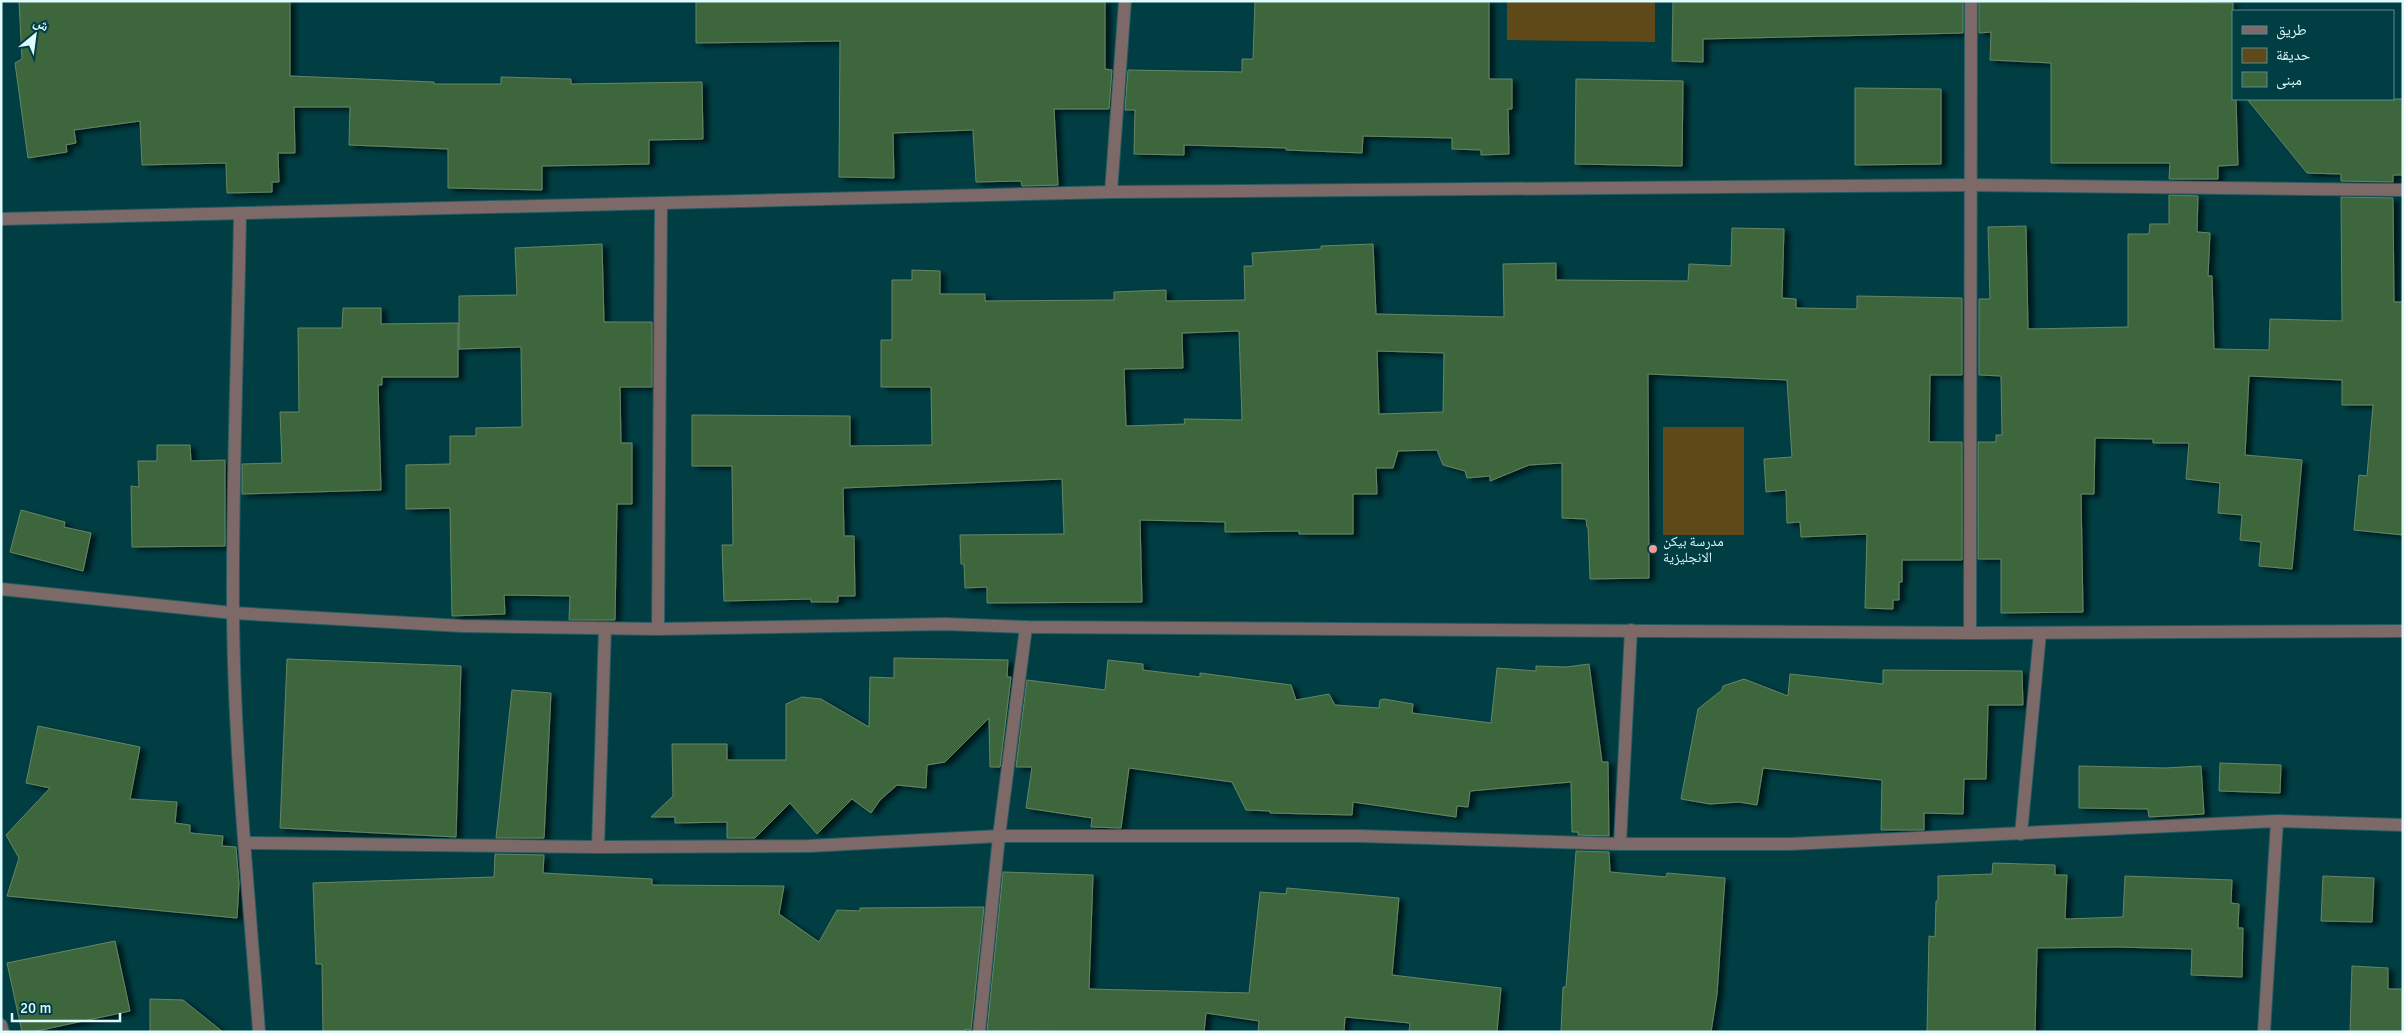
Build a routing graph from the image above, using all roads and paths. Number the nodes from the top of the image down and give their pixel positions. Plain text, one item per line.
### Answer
1 (1125, 1) edge
2 (1971, 1) edge
3 (1970, 185) junction
4 (2403, 190) edge
5 (1111, 192) junction
6 (661, 204) junction
7 (240, 213) junction
8 (1, 219) edge
9 (1, 589) edge
10 (233, 613) junction
11 (1026, 627) junction
12 (606, 628) junction
13 (658, 629) junction
14 (1631, 630) junction
15 (2403, 632) edge
16 (1970, 633) junction
17 (2040, 633) junction
18 (2277, 821) junction
19 (2403, 825) edge
20 (2021, 834) junction
21 (999, 836) junction
22 (246, 843) junction
23 (1620, 844) junction
24 (598, 847) junction
25 (1, 1025) edge
26 (2, 1032) edge
27 (259, 1032) edge
28 (979, 1032) edge
29 (2264, 1032) edge

1 - 5 street
2 - 3 street
3 - 4 street
3 - 5 street
3 - 16 street
5 - 6 street
6 - 7 street
6 - 13 street
7 - 8 street
7 - 10 street
9 - 10 street
10 - 12 street
10 - 22 street
11 - 13 street
11 - 14 street
11 - 21 street
12 - 13 street
12 - 24 street
14 - 16 street
14 - 23 street
15 - 17 street
16 - 17 street
17 - 20 street
18 - 19 street
18 - 20 street
18 - 29 street
20 - 23 street
21 - 23 street
21 - 24 street
21 - 28 street
22 - 24 street
22 - 27 street
25 - 26 street

